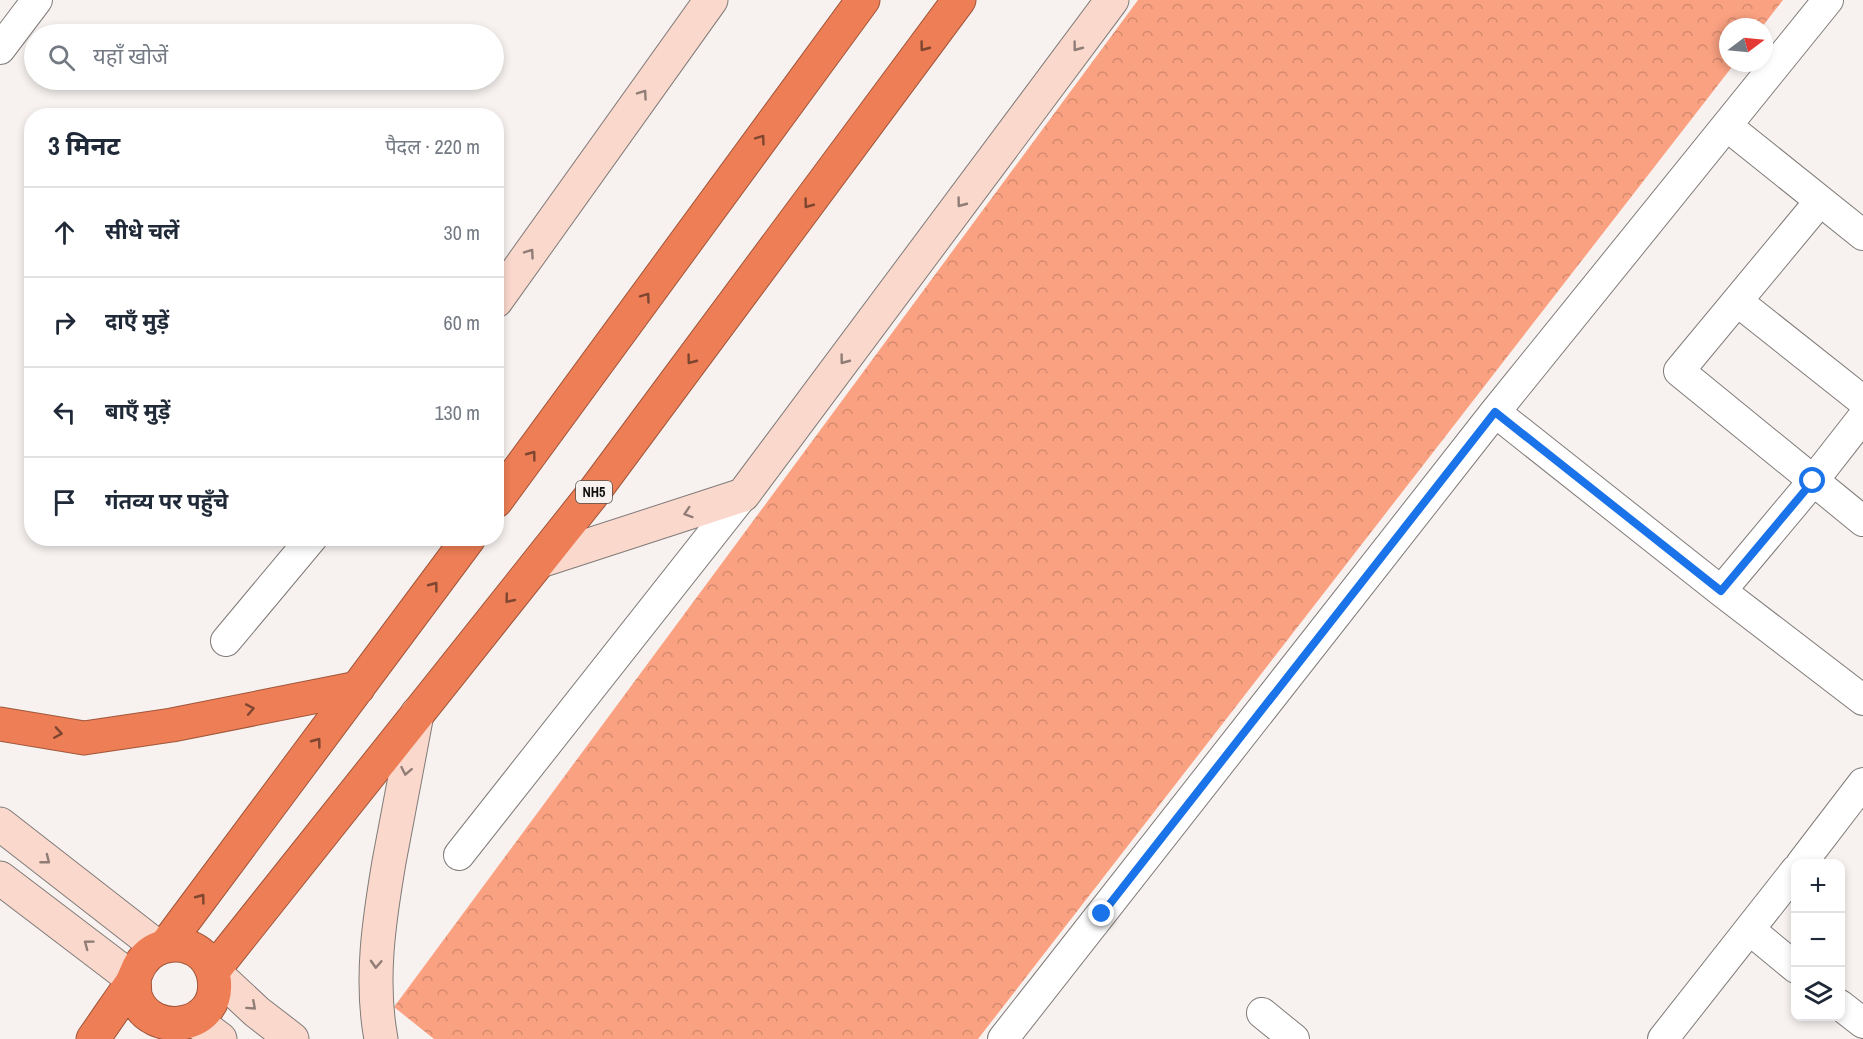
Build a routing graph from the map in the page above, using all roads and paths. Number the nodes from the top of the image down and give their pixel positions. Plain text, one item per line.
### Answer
1 (37, 0) edge
2 (711, 0) edge
3 (863, 0) edge
4 (958, 0) edge
5 (1112, 0) edge
6 (1827, 0) edge
7 (0, 49) edge
8 (1727, 126) junction
9 (1820, 201) junction
10 (1863, 235) edge
11 (504, 290) edge
12 (1737, 301) junction
13 (1863, 401) edge
14 (1495, 412) junction
15 (1863, 417) edge
16 (1813, 481) junction
17 (504, 490) edge
18 (743, 495) junction
19 (1863, 521) edge
20 (305, 546) edge
21 (460, 546) edge
22 (540, 561) junction
23 (1721, 591) junction
24 (226, 641) dead end
25 (358, 688) junction
26 (1863, 700) edge
27 (417, 714) junction
28 (0, 724) edge
29 (1863, 783) edge
30 (0, 824) edge
31 (459, 855) dead end
32 (1805, 859) edge
33 (1791, 877) edge
34 (0, 878) edge
35 (1750, 930) junction
36 (162, 946) junction
37 (1795, 967) edge
38 (213, 971) junction
39 (134, 980) junction
40 (1845, 1009) edge
41 (1262, 1013) dead end
42 (1863, 1023) edge
43 (190, 1031) edge
44 (93, 1039) edge
45 (292, 1039) edge
46 (381, 1039) edge
47 (1003, 1039) edge
48 (1294, 1039) edge
49 (1663, 1039) edge

1 - 7 street
11 -> 2 street
17 -> 3 highway
4 -> 22 highway, NH5
5 -> 18 street
6 - 8 street
8 - 9 street
8 - 14 street
9 - 10 street
9 - 12 street
12 - 13 street
12 - 16 street
14 - 23 street
14 - 47 street
15 - 16 street
16 - 19 street
16 - 23 street
18 -> 22 street
18 - 31 street
20 - 24 street
25 -> 21 highway
22 -> 27 highway, NH5
23 - 26 street
28 -> 25 highway
36 -> 25 highway
27 - 38 highway, NH5
27 -> 46 street
29 - 32 street
30 -> 36 street
33 - 35 street
39 -> 34 street
35 - 37 street
35 - 49 street
36 - 38 highway
36 - 39 highway
38 - 43 highway
38 -> 45 street
39 - 43 highway
39 - 44 highway
40 - 42 street
41 - 48 street

